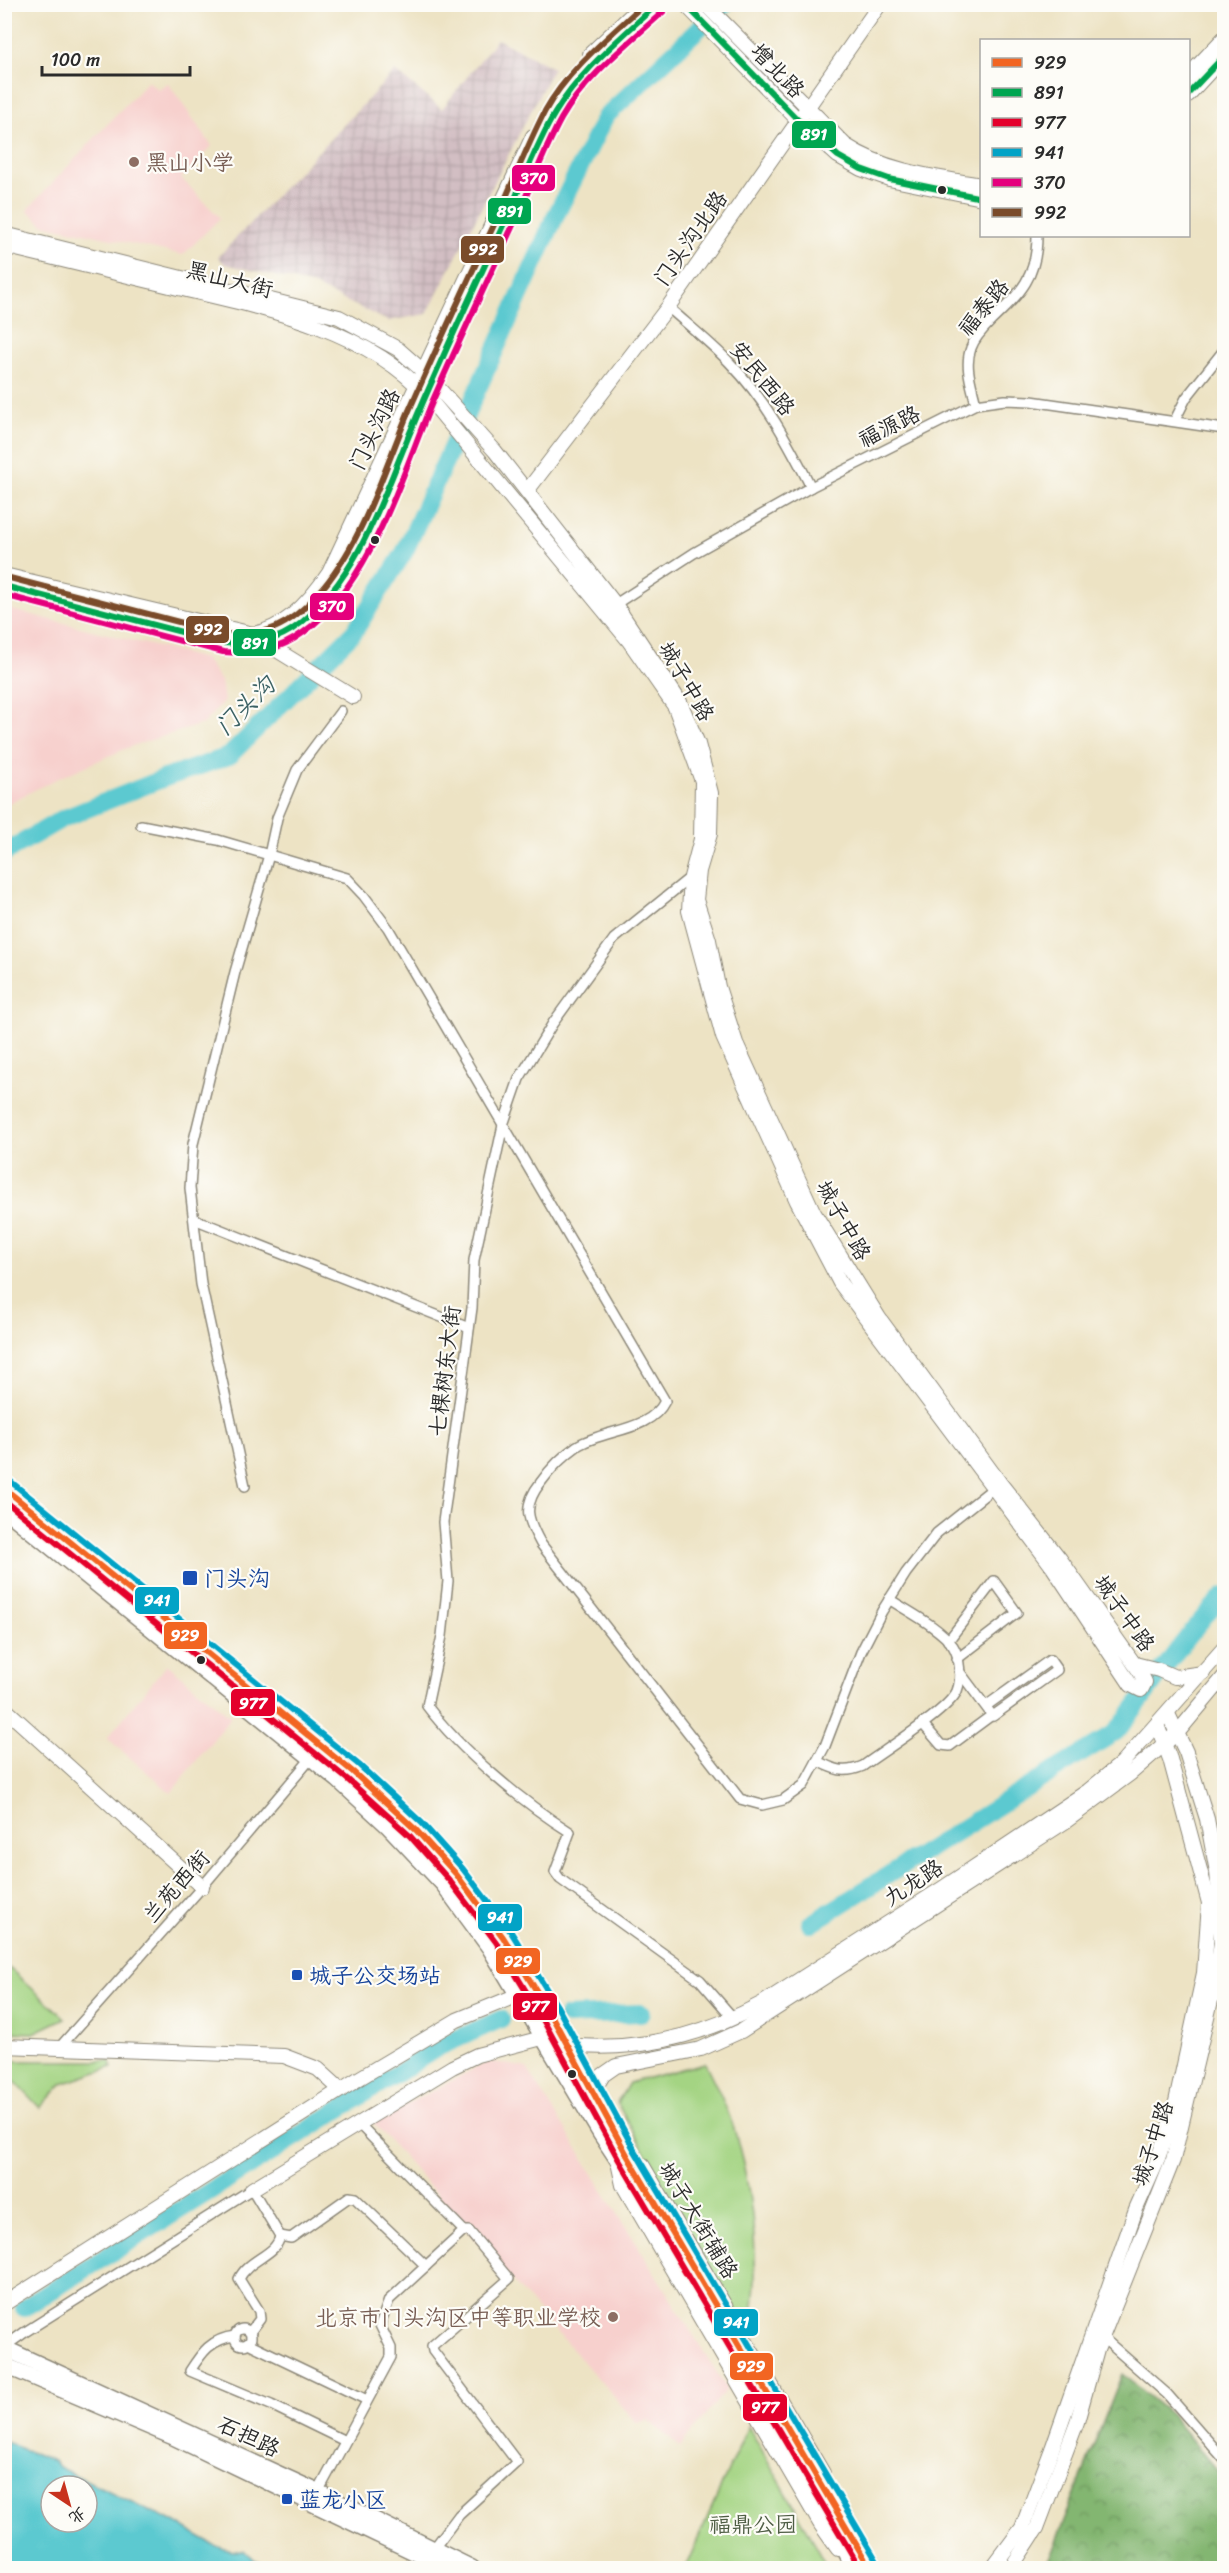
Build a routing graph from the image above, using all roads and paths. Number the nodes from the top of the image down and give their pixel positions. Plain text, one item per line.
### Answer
1 (643, 4) edge
2 (658, 4) edge
3 (705, 4) edge
4 (880, 4) edge
5 (686, 5) edge
6 (1224, 38) edge
7 (735, 46) junction
8 (1224, 56) edge
9 (1190, 74) edge
10 (1190, 93) edge
11 (802, 115) junction
12 (980, 185) edge
13 (980, 198) edge
14 (4, 234) edge
15 (1037, 237) edge
16 (4, 246) edge
17 (668, 307) junction
18 (1224, 350) edge
19 (428, 376) junction
20 (422, 390) junction
21 (976, 404) junction
22 (441, 414) joint
23 (1174, 420) junction
24 (1224, 429) edge
25 (811, 487) junction
26 (527, 492) junction
27 (4, 575) edge
28 (4, 586) edge
29 (610, 608) junction
30 (265, 637) junction
31 (353, 697) dead end
32 (341, 711) dead end
33 (141, 825) dead end
34 (269, 855) junction
35 (695, 874) junction
36 (503, 1125) junction
37 (194, 1219) junction
38 (469, 1328) junction
39 (245, 1486) dead end
40 (996, 1486) junction
41 (4, 1488) edge
42 (4, 1509) edge
43 (889, 1599) junction
44 (948, 1641) junction
45 (1224, 1647) edge
46 (957, 1659) junction
47 (1135, 1664) junction
48 (959, 1671) junction
49 (1203, 1673) junction
50 (1224, 1677) edge
51 (972, 1688) junction
52 (4, 1708) edge
53 (940, 1709) junction
54 (989, 1710) junction
55 (1168, 1714) junction
56 (922, 1723) junction
57 (1157, 1725) junction
58 (1178, 1732) junction
59 (1165, 1743) junction
60 (316, 1753) junction
61 (817, 1761) junction
62 (202, 1887) junction
63 (518, 1995) junction
64 (734, 2019) junction
65 (542, 2038) junction
66 (567, 2045) junction
67 (4, 2046) edge
68 (59, 2048) junction
69 (341, 2090) junction
70 (593, 2092) junction
71 (358, 2123) junction
72 (623, 2157) junction
73 (252, 2189) junction
74 (464, 2231) junction
75 (280, 2236) junction
76 (426, 2266) junction
77 (4, 2304) edge
78 (250, 2332) junction
79 (235, 2336) junction
80 (1102, 2337) junction
81 (248, 2343) junction
82 (4, 2348) edge
83 (4, 2364) edge
84 (367, 2400) junction
85 (345, 2442) junction
86 (1224, 2459) edge
87 (318, 2492) junction
88 (431, 2554) junction
89 (861, 2567) edge
90 (448, 2568) edge
91 (472, 2568) edge
92 (992, 2568) edge
93 (1011, 2568) edge

1 - 19 main road, 门头沟路
2 - 19 main road, 门头沟路
3 - 7 main road, 增北路
4 - 11 main road, 门头沟北路
5 - 7 main road, 增北路
6 - 9 main road
7 - 11 main road, 增北路
8 - 10 main road
11 - 12 main road, 增北路
11 - 13 main road, 增北路
11 - 17 main road, 门头沟北路
14 - 19 main road, 黑山大街
15 - 21 street, 福泰路
16 - 20 main road, 黑山大街
17 - 25 street, 安民西路
17 - 26 main road, 门头沟北路
18 - 23 street
19 - 20 main road, 门头沟路
19 - 26 main road, 城子中路
20 - 22 main road, 黑山大街
20 - 30 main road, 门头沟路
21 - 23 street, 福源路
21 - 25 street, 福源路
22 - 29 main road, 城子中路
23 - 24 street, 福源路
25 - 29 street, 福源路
26 - 29 main road, 城子中路
27 - 30 main road
28 - 30 main road, 门头沟路
29 - 35 main road, 城子中路
30 - 31 main road
32 - 34 street
33 - 34 street
34 - 36 street
34 - 37 street
35 - 36 street, 七棵树东大街
35 - 40 main road, 城子中路
36 - 38 street, 七棵树东大街
36 - 61 street
37 - 38 street
37 - 39 street
38 - 64 street, 七棵树东大街
40 - 43 street
40 - 47 main road, 城子中路
40 - 47 main road, 城子中路
41 - 60 main road
42 - 60 main road
43 - 44 street
43 - 61 street
44 - 46 street
44 - 46 street
45 - 49 main road, 九龙路
46 - 48 street
47 - 49 main road
48 - 51 street
48 - 53 street
49 - 55 main road, 九龙路
50 - 58 main road, 九龙路
51 - 53 street
51 - 54 street
52 - 62 main road
53 - 56 street
54 - 54 street
54 - 56 street
55 - 57 main road, 九龙路
55 - 58 main road, 城子中路
56 - 61 street
57 - 59 main road, 城子中路
57 - 64 main road, 九龙路
58 - 59 main road, 九龙路
58 - 80 main road, 城子中路
59 - 70 main road, 九龙路
59 - 92 main road, 城子中路
60 - 62 street, 兰苑西街
60 - 63 main road
60 - 66 main road
62 - 68 street, 兰苑西街
63 - 65 main road
63 - 69 main road
64 - 66 main road, 九龙路
65 - 71 main road
65 - 72 main road
66 - 70 main road
67 - 68 main road
68 - 69 main road
69 - 77 main road
70 - 72 main road
71 - 73 main road
71 - 74 street
72 - 89 main road
73 - 75 street
73 - 82 street
74 - 76 street
74 - 88 street
75 - 76 street
75 - 78 street
76 - 84 street
78 - 79 street
78 - 81 street
79 - 81 street
79 - 85 street
80 - 86 street
80 - 93 main road, 城子中路
81 - 84 street
82 - 87 main road, 石担路
83 - 88 main road, 石担路
84 - 85 street
85 - 87 street
87 - 88 main road, 石担路
88 - 90 main road, 石担路
88 - 91 main road, 石担路

